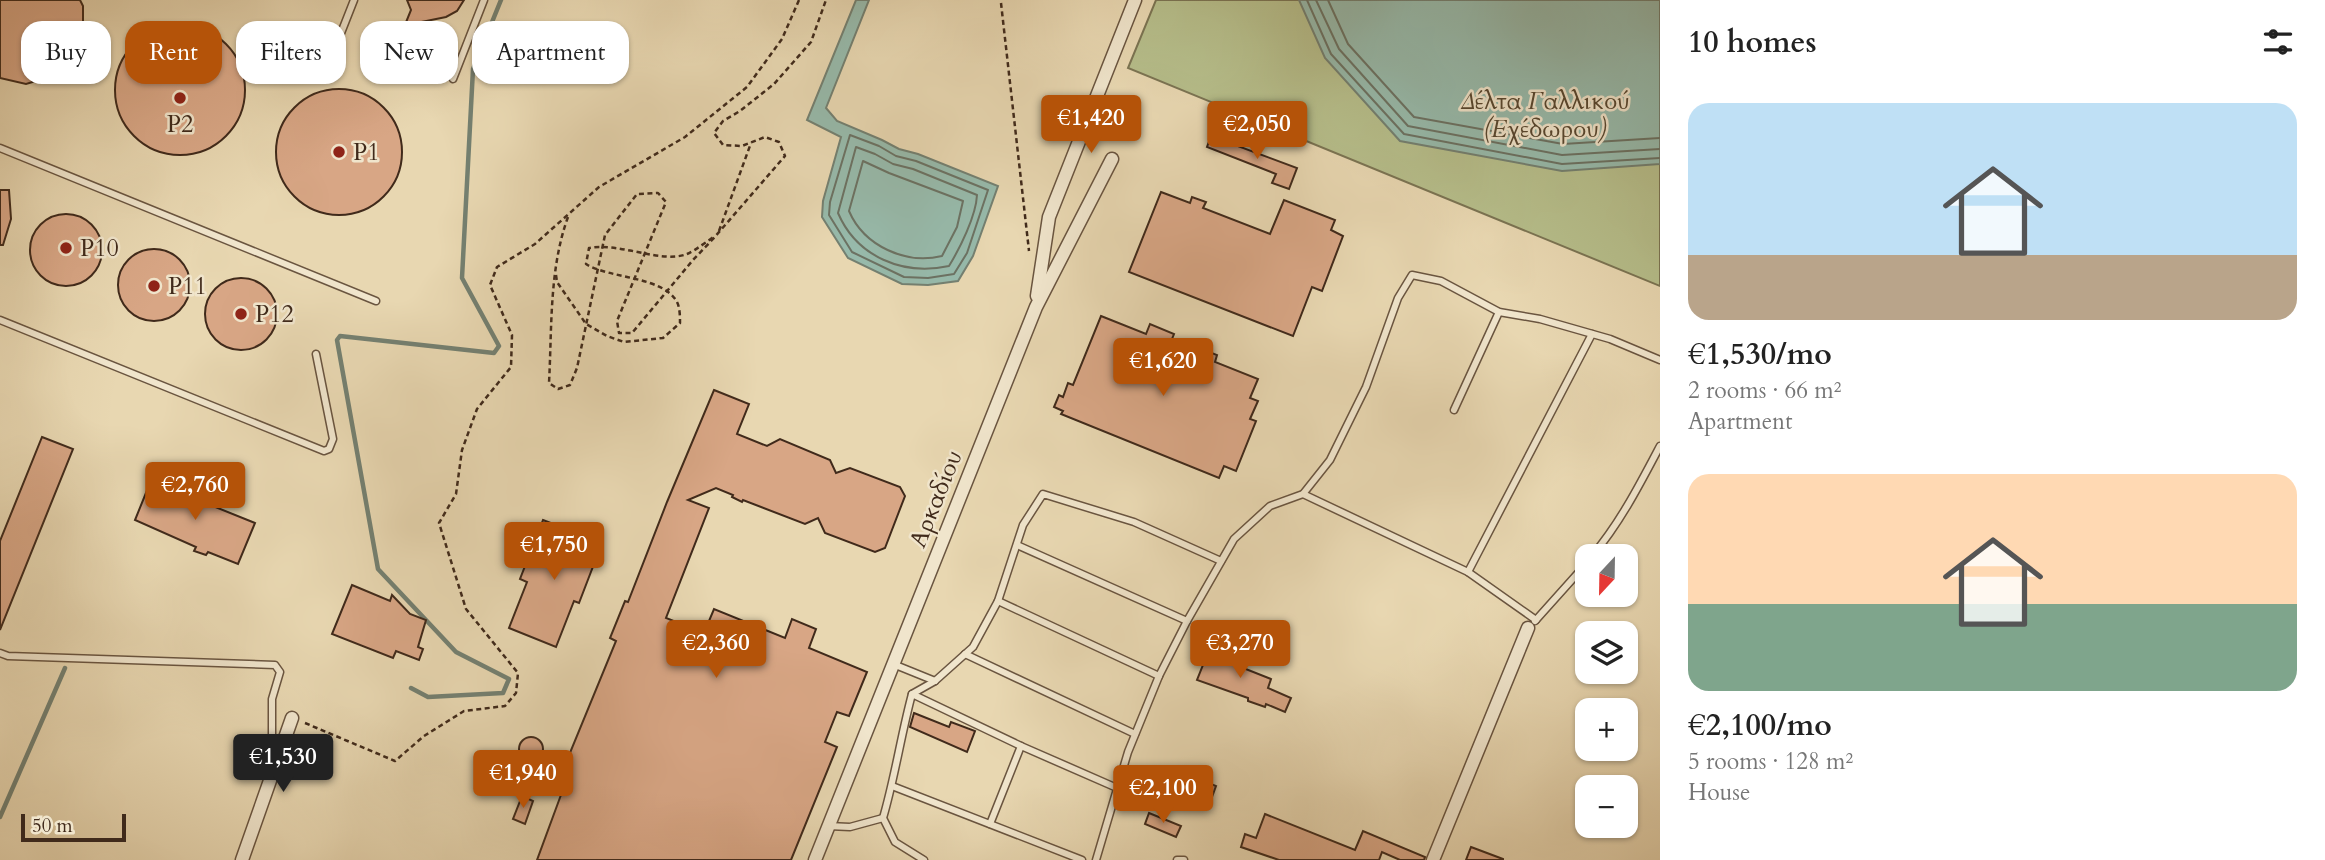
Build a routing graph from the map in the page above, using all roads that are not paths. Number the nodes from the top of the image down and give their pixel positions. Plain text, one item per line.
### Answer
1 (354, 0) edge
2 (484, 0) edge
3 (1135, 0) edge
4 (346, 21) edge
5 (458, 66) edge
6 (0, 148) edge
7 (1112, 159) dead end
8 (376, 301) dead end
9 (1036, 307) junction
10 (1499, 312) junction
11 (0, 320) edge
12 (1592, 334) junction
13 (316, 354) dead end
14 (1660, 359) edge
15 (1454, 410) dead end
16 (1660, 446) edge
17 (1303, 494) junction
18 (1017, 544) junction
19 (1600, 544) edge
20 (1221, 561) junction
21 (1468, 572) junction
22 (1575, 576) edge
23 (998, 601) junction
24 (1187, 621) junction
25 (1532, 624) junction
26 (0, 653) edge
27 (965, 654) junction
28 (893, 664) junction
29 (1159, 676) junction
30 (935, 681) junction
31 (912, 694) junction
32 (292, 718) road end
33 (1135, 734) junction
34 (1021, 746) junction
35 (272, 774) junction
36 (892, 786) junction
37 (1117, 788) junction
38 (883, 818) junction
39 (990, 824) junction
40 (828, 826) junction
41 (242, 860) edge
42 (815, 860) edge
43 (924, 860) edge
44 (1082, 860) edge
45 (1096, 860) edge
46 (1177, 860) edge
47 (1184, 860) edge
48 (1433, 860) edge

1 - 4 lane
2 - 5 lane
3 - 9 street
6 - 8 lane
7 - 9 street, Αρκαδίου
9 - 28 street, Αρκαδίου
10 - 12 lane
10 - 15 lane
10 - 17 lane
11 - 13 lane
12 - 14 lane
12 - 21 lane
16 - 19 lane
17 - 20 lane
17 - 21 lane
18 - 20 lane
18 - 23 lane
18 - 24 lane
20 - 24 lane
21 - 25 lane
22 - 25 lane
23 - 27 lane
23 - 29 lane
24 - 29 lane
25 - 48 street
26 - 35 lane
27 - 30 lane
27 - 33 lane
28 - 30 lane
28 - 40 street, Αρκαδίου
29 - 33 lane
30 - 31 lane
31 - 34 lane
31 - 36 lane
32 - 35 street
33 - 37 lane
34 - 37 lane
34 - 39 lane
35 - 41 street
36 - 38 lane
36 - 39 lane
37 - 45 lane
38 - 40 lane
38 - 43 lane
39 - 44 lane
40 - 42 street, Αρκαδίου
46 - 47 lane

